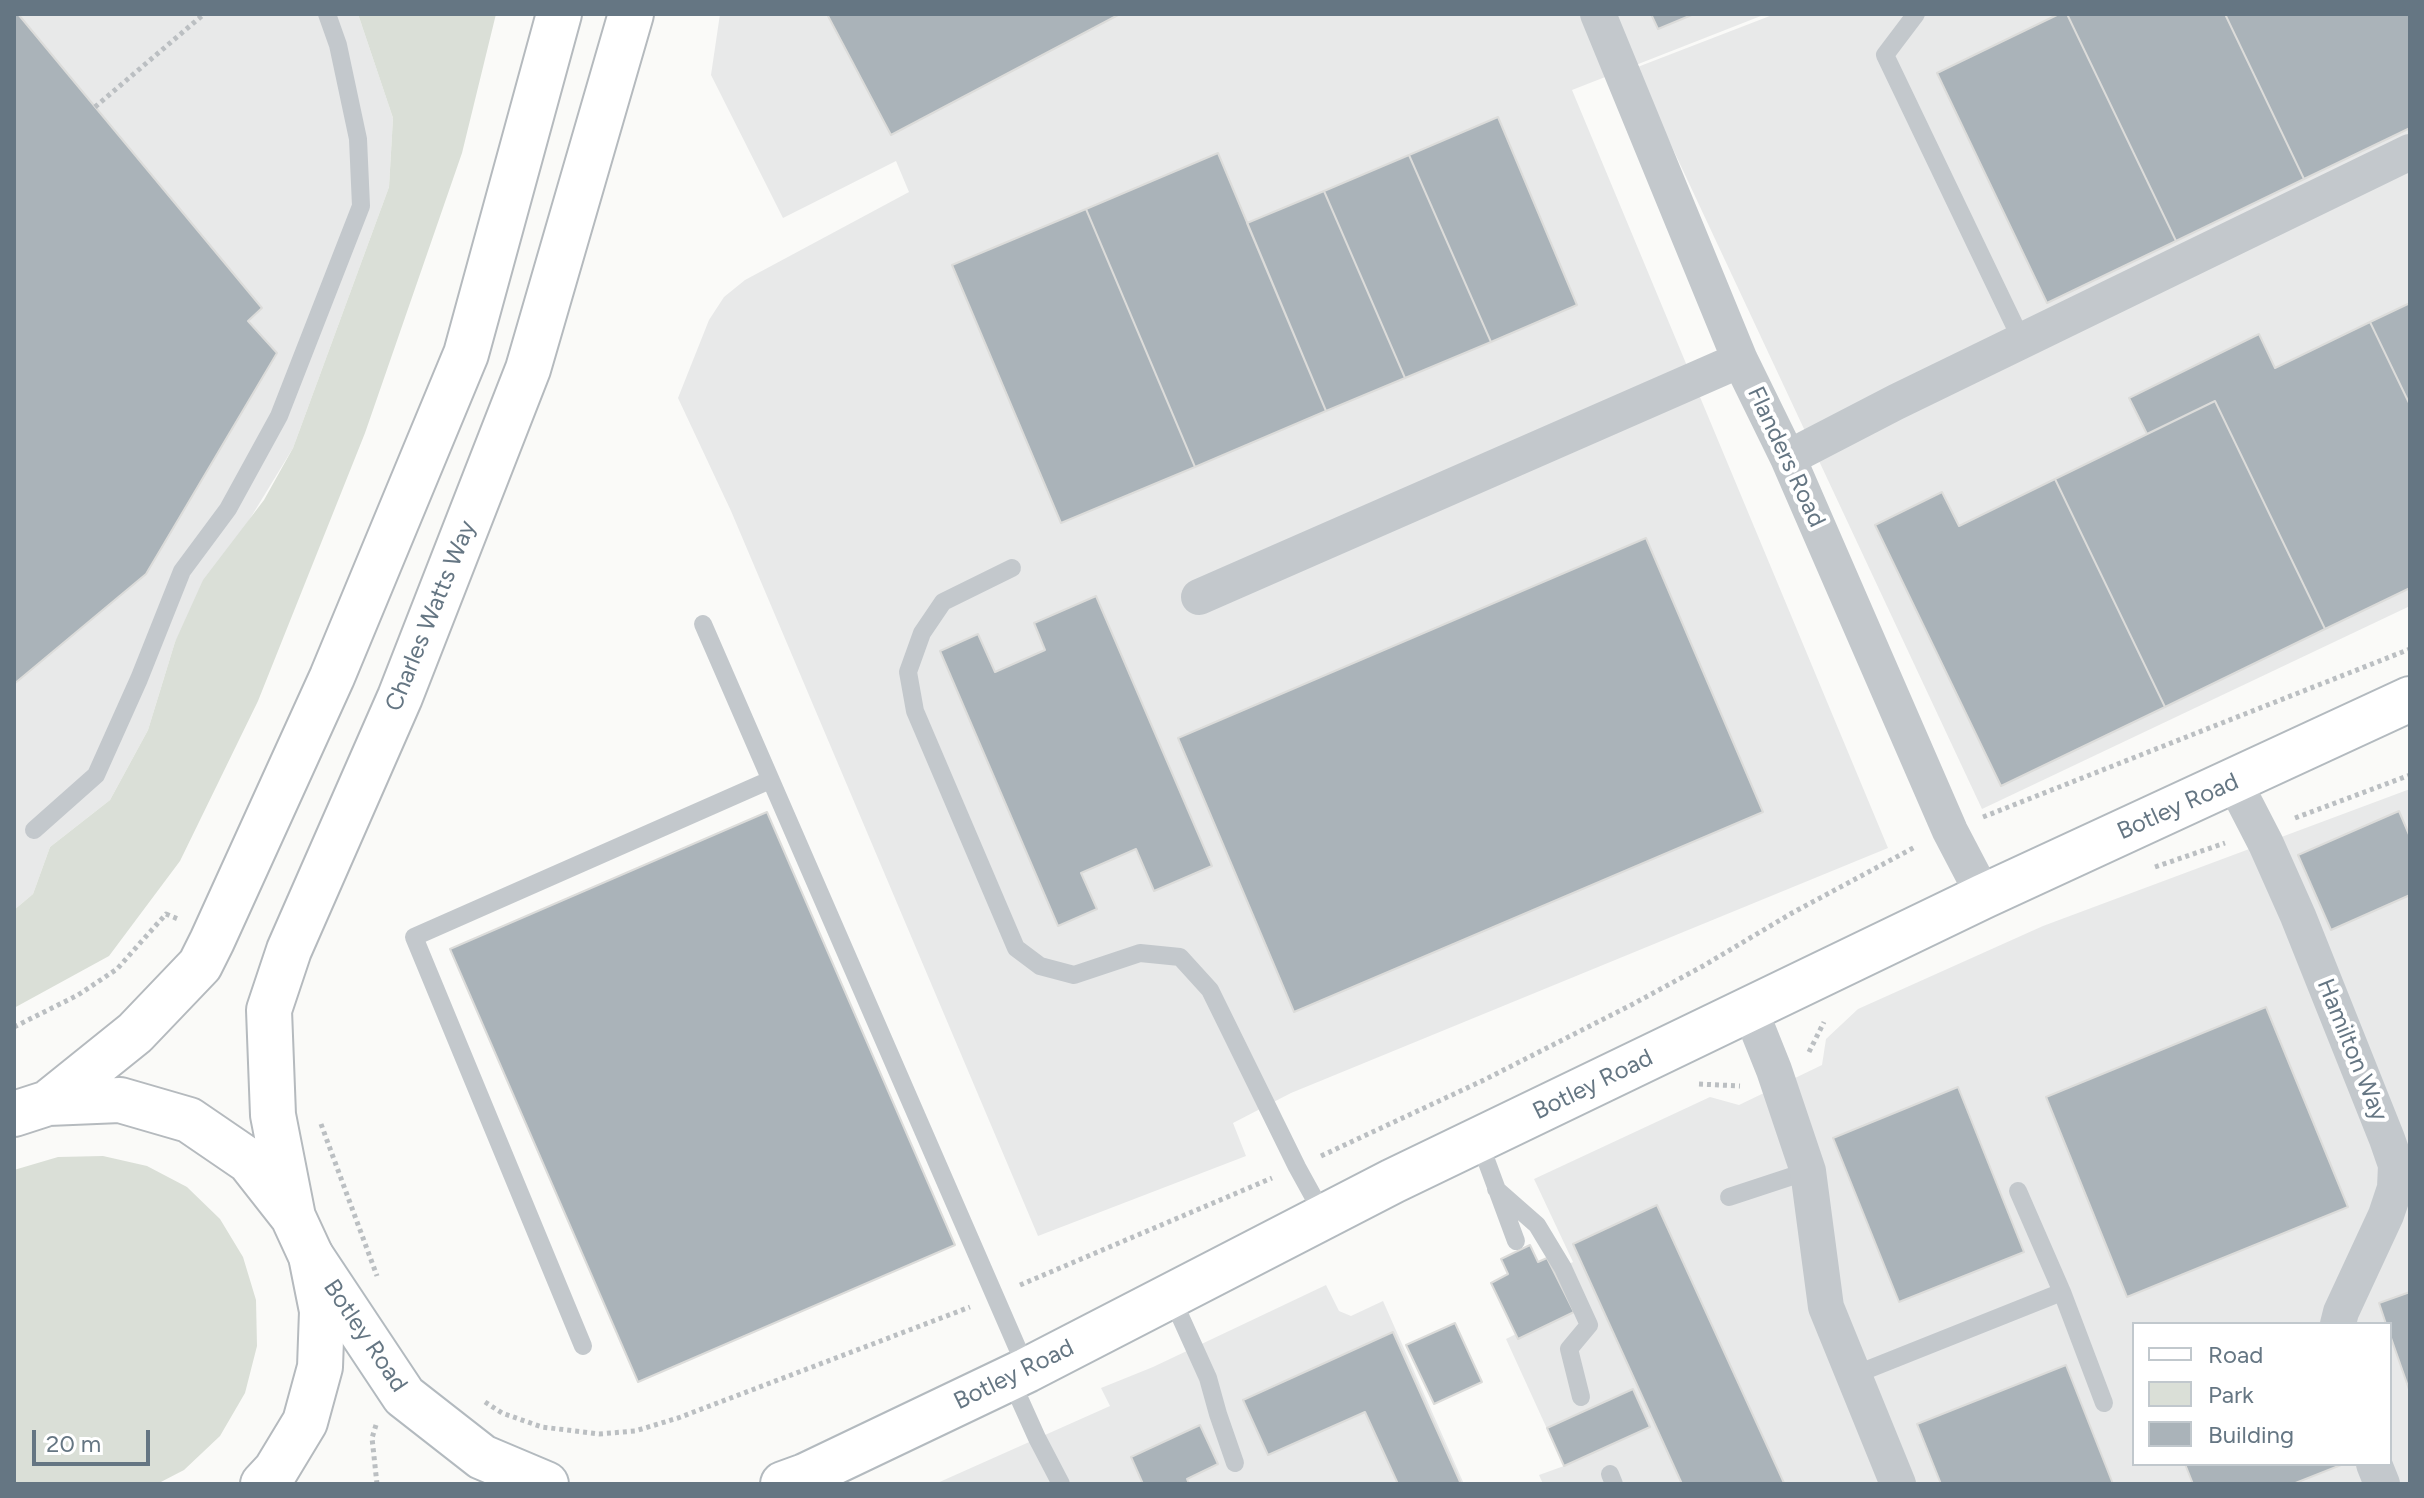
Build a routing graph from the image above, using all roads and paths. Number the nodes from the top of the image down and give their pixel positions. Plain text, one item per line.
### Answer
1 (204, 14) edge
2 (327, 14) edge
3 (559, 14) edge
4 (631, 14) edge
5 (1598, 14) edge
6 (1916, 14) edge
7 (95, 107) dead end
8 (2410, 152) edge
9 (2022, 341) junction
10 (1740, 360) junction
11 (1788, 458) junction
12 (1012, 568) dead end
13 (1199, 597) dead end
14 (703, 624) dead end
15 (2410, 699) edge
16 (2410, 775) edge
17 (770, 780) junction
18 (2234, 782) junction
19 (34, 830) dead end
20 (2260, 831) junction
21 (2151, 868) dead end
22 (1984, 896) junction
23 (1750, 1010) junction
24 (1825, 1020) dead end
25 (1774, 1070) junction
26 (1688, 1089) dead end
27 (31, 1108) edge
28 (1479, 1141) junction
29 (1808, 1171) junction
30 (1496, 1189) junction
31 (2018, 1191) dead end
32 (1729, 1197) dead end
33 (293, 1217) junction
34 (1324, 1217) junction
35 (1516, 1241) dead end
36 (311, 1256) junction
37 (2062, 1292) junction
38 (1171, 1296) junction
39 (2338, 1322) edge
40 (583, 1346) dead end
41 (1019, 1374) junction
42 (1854, 1375) junction
43 (1581, 1397) dead end
44 (2104, 1403) dead end
45 (1235, 1463) dead end
46 (1892, 1482) edge
47 (263, 1484) edge
48 (546, 1484) edge
49 (783, 1484) edge
50 (1061, 1484) edge

1 - 7 path
2 - 19 lane
3 - 27 main road
4 - 33 main road, Charles Watts Way
5 - 10 street, Flanders Road
6 - 9 lane
8 - 9 street
9 - 11 street
10 - 11 street, Flanders Road
10 - 13 street
11 - 22 street, Flanders Road
12 - 34 lane
14 - 17 lane
15 - 18 main road, Botley Road
16 - 20 path
17 - 40 lane
17 - 41 lane
18 - 20 street, Hamilton Way
18 - 22 main road, Botley Road
20 - 21 path
20 - 39 street, Hamilton Way
22 - 23 main road, Botley Road
23 - 25 street
23 - 28 main road, Botley Road
24 - 25 path
25 - 26 path
25 - 29 street
27 - 33 main road
28 - 30 lane
28 - 34 main road, Botley Road
29 - 32 lane
29 - 42 street
30 - 35 lane
30 - 43 lane
31 - 37 lane
33 - 36 main road
34 - 38 main road, Botley Road
36 - 47 main road
36 - 48 main road, Botley Road
37 - 42 lane
37 - 44 lane
38 - 41 main road, Botley Road
38 - 45 lane
41 - 49 main road, Botley Road
41 - 50 lane
42 - 46 street

